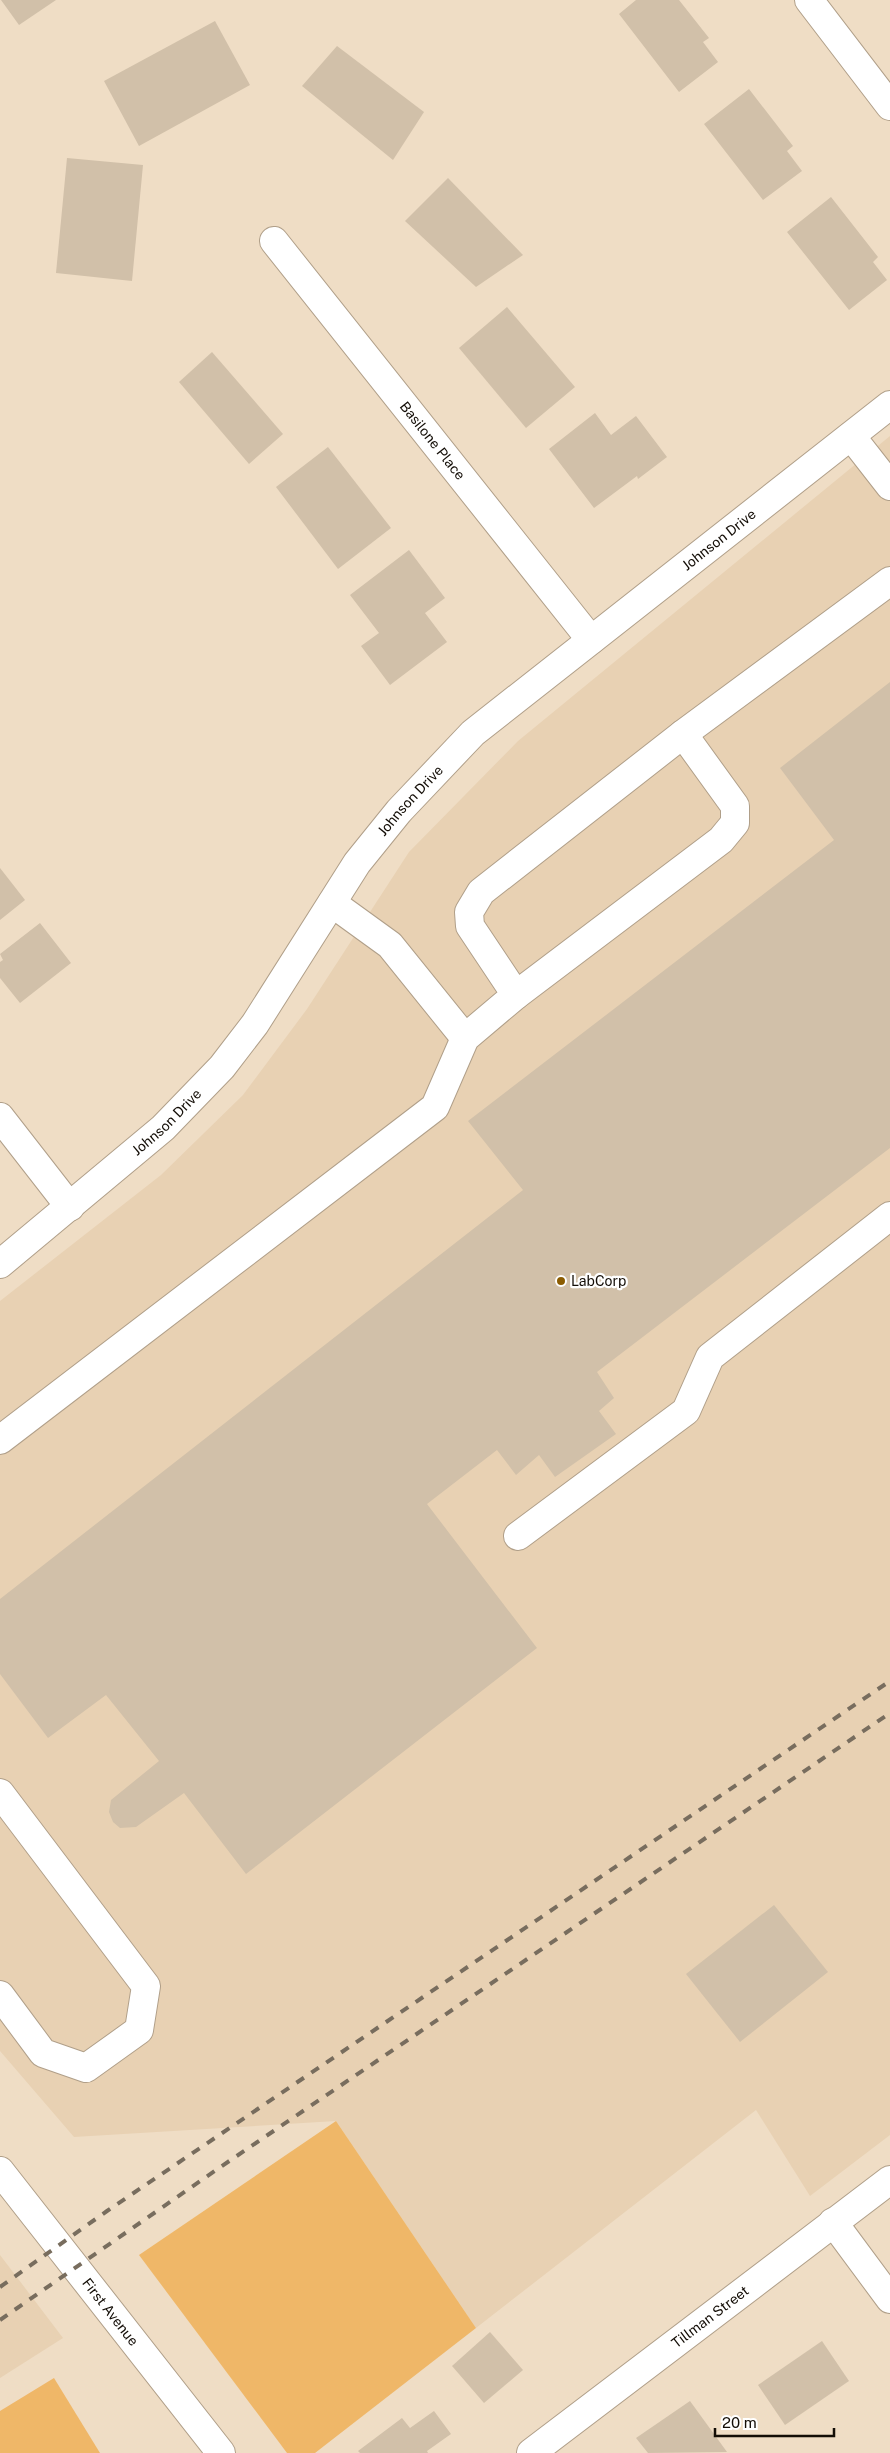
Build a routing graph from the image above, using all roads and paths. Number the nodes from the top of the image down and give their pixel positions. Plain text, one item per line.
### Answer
1 (809, 0) edge
2 (890, 106) edge
3 (274, 241) dead end
4 (890, 405) edge
5 (851, 436) junction
6 (890, 486) edge
7 (890, 581) edge
8 (591, 640) junction
9 (683, 734) junction
10 (332, 903) junction
11 (516, 995) junction
12 (465, 1038) junction
13 (0, 1117) edge
14 (70, 1207) junction
15 (890, 1216) edge
16 (0, 1264) edge
17 (0, 1440) edge
18 (518, 1536) dead end
19 (0, 1793) edge
20 (0, 1996) edge
21 (0, 2170) edge
22 (890, 2180) edge
23 (834, 2222) junction
24 (890, 2299) edge
25 (221, 2453) edge
26 (531, 2453) edge

1 - 2 street
3 - 8 street, Basilone Place
4 - 5 street, Johnson Drive
5 - 6 street
5 - 8 street, Johnson Drive
7 - 9 street
8 - 10 street, Johnson Drive
9 - 11 street
9 - 11 street
10 - 12 street
10 - 14 street, Johnson Drive
11 - 12 street
12 - 17 street
13 - 14 street
14 - 16 street, Johnson Drive
15 - 18 street
19 - 20 street
21 - 25 street, First Avenue
22 - 23 street, Tillman Street
23 - 24 street
23 - 26 street, Tillman Street

